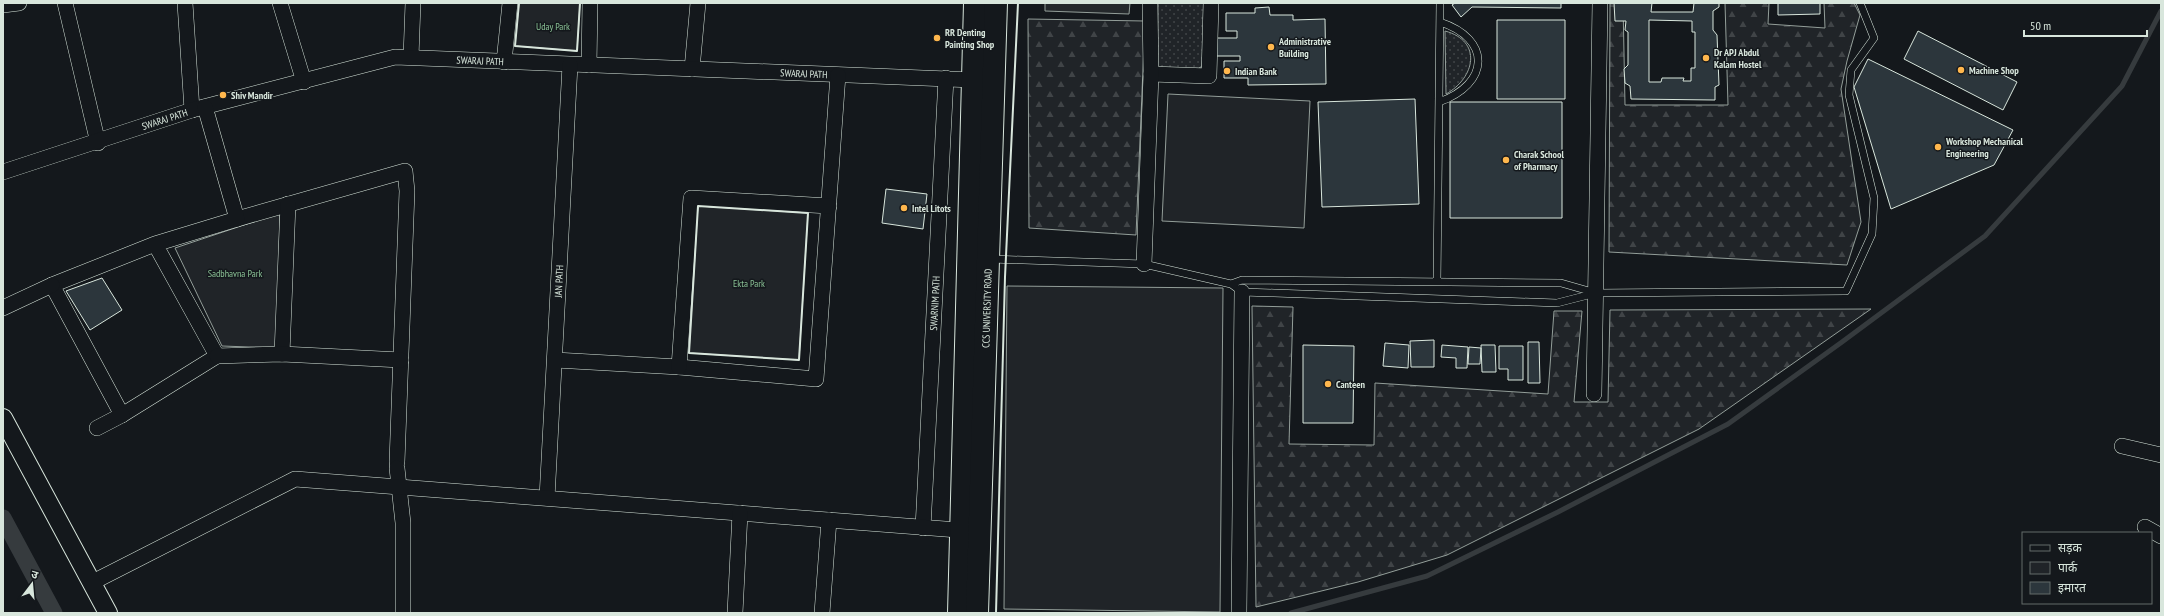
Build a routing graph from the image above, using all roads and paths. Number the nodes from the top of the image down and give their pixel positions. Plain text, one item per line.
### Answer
1 (19, 3) edge
2 (65, 3) edge
3 (185, 3) edge
4 (280, 3) edge
5 (413, 3) edge
6 (510, 3) edge
7 (590, 3) edge
8 (698, 3) edge
9 (975, 3) edge
10 (996, 3) edge
11 (1150, 3) edge
12 (1212, 3) edge
13 (1440, 3) edge
14 (1600, 3) edge
15 (1860, 3) edge
16 (3, 5) edge
17 (1440, 22) junction
18 (411, 57) junction
19 (504, 62) junction
20 (570, 65) junction
21 (589, 65) junction
22 (692, 69) junction
23 (1151, 74) junction
24 (838, 75) junction
25 (946, 78) junction
26 (973, 80) junction
27 (304, 82) junction
28 (1439, 102) junction
29 (199, 109) junction
30 (98, 143) junction
31 (3, 172) edge
32 (288, 204) junction
33 (829, 206) junction
34 (237, 219) junction
35 (155, 244) junction
36 (988, 259) junction
37 (1144, 264) junction
38 (1437, 282) junction
39 (52, 286) junction
40 (1236, 288) junction
41 (1596, 293) junction
42 (3, 308) edge
43 (282, 354) junction
44 (217, 356) junction
45 (401, 360) junction
46 (555, 360) junction
47 (679, 367) junction
48 (1594, 394) dead end
49 (122, 415) junction
50 (3, 418) edge
51 (97, 428) dead end
52 (2122, 446) dead end
53 (2161, 455) edge
54 (400, 486) junction
55 (547, 498) junction
56 (740, 513) junction
57 (829, 520) junction
58 (2145, 527) dead end
59 (923, 528) junction
60 (970, 531) junction
61 (2161, 536) edge
62 (91, 583) junction
63 (108, 613) edge
64 (404, 613) edge
65 (735, 613) edge
66 (822, 613) edge
67 (959, 613) edge
68 (977, 613) edge
69 (1238, 613) edge

1 - 16 street
2 - 30 street
3 - 29 street
4 - 27 street
5 - 18 street
6 - 19 street
7 - 21 street
8 - 22 street
9 - 26 highway, CCS UNIVERSITY ROAD
10 - 36 highway, CCS UNIVERSITY ROAD
11 - 23 street
12 - 23 street
13 - 17 lane
14 - 41 street
15 - 41 lane
17 - 28 lane
17 - 28 lane
18 - 19 street, SWARAJ PATH
18 - 27 street, SWARAJ PATH
19 - 20 street, SWARAJ PATH
20 - 21 street, SWARAJ PATH
20 - 46 street, JAN PATH
21 - 22 street, SWARAJ PATH
22 - 24 street, SWARAJ PATH
23 - 37 street
24 - 25 street, SWARAJ PATH
24 - 33 street
25 - 26 street, SWARAJ PATH
25 - 59 street, SWARNIM PATH
26 - 60 highway, CCS UNIVERSITY ROAD
27 - 29 street, SWARAJ PATH
28 - 38 lane
29 - 30 street, SWARAJ PATH
29 - 34 street
30 - 31 street, SWARAJ PATH
32 - 34 street
32 - 43 street
32 - 45 street
33 - 47 street
33 - 47 street
34 - 35 street
35 - 39 street
35 - 44 street
36 - 37 lane
36 - 60 highway, CCS UNIVERSITY ROAD
37 - 40 lane
38 - 40 lane
38 - 41 lane
39 - 42 street
39 - 49 street
40 - 41 lane
40 - 69 street
41 - 48 street
43 - 44 street
43 - 45 street
44 - 49 street
45 - 54 street
46 - 47 street
46 - 55 street, JAN PATH
49 - 51 street
50 - 62 street
52 - 53 street
54 - 55 street
54 - 62 street
54 - 64 street
55 - 56 street
56 - 57 street
56 - 65 street
57 - 59 street
57 - 66 street
58 - 61 street
59 - 60 street
60 - 67 highway, CCS UNIVERSITY ROAD
60 - 68 highway, CCS UNIVERSITY ROAD
62 - 63 street

